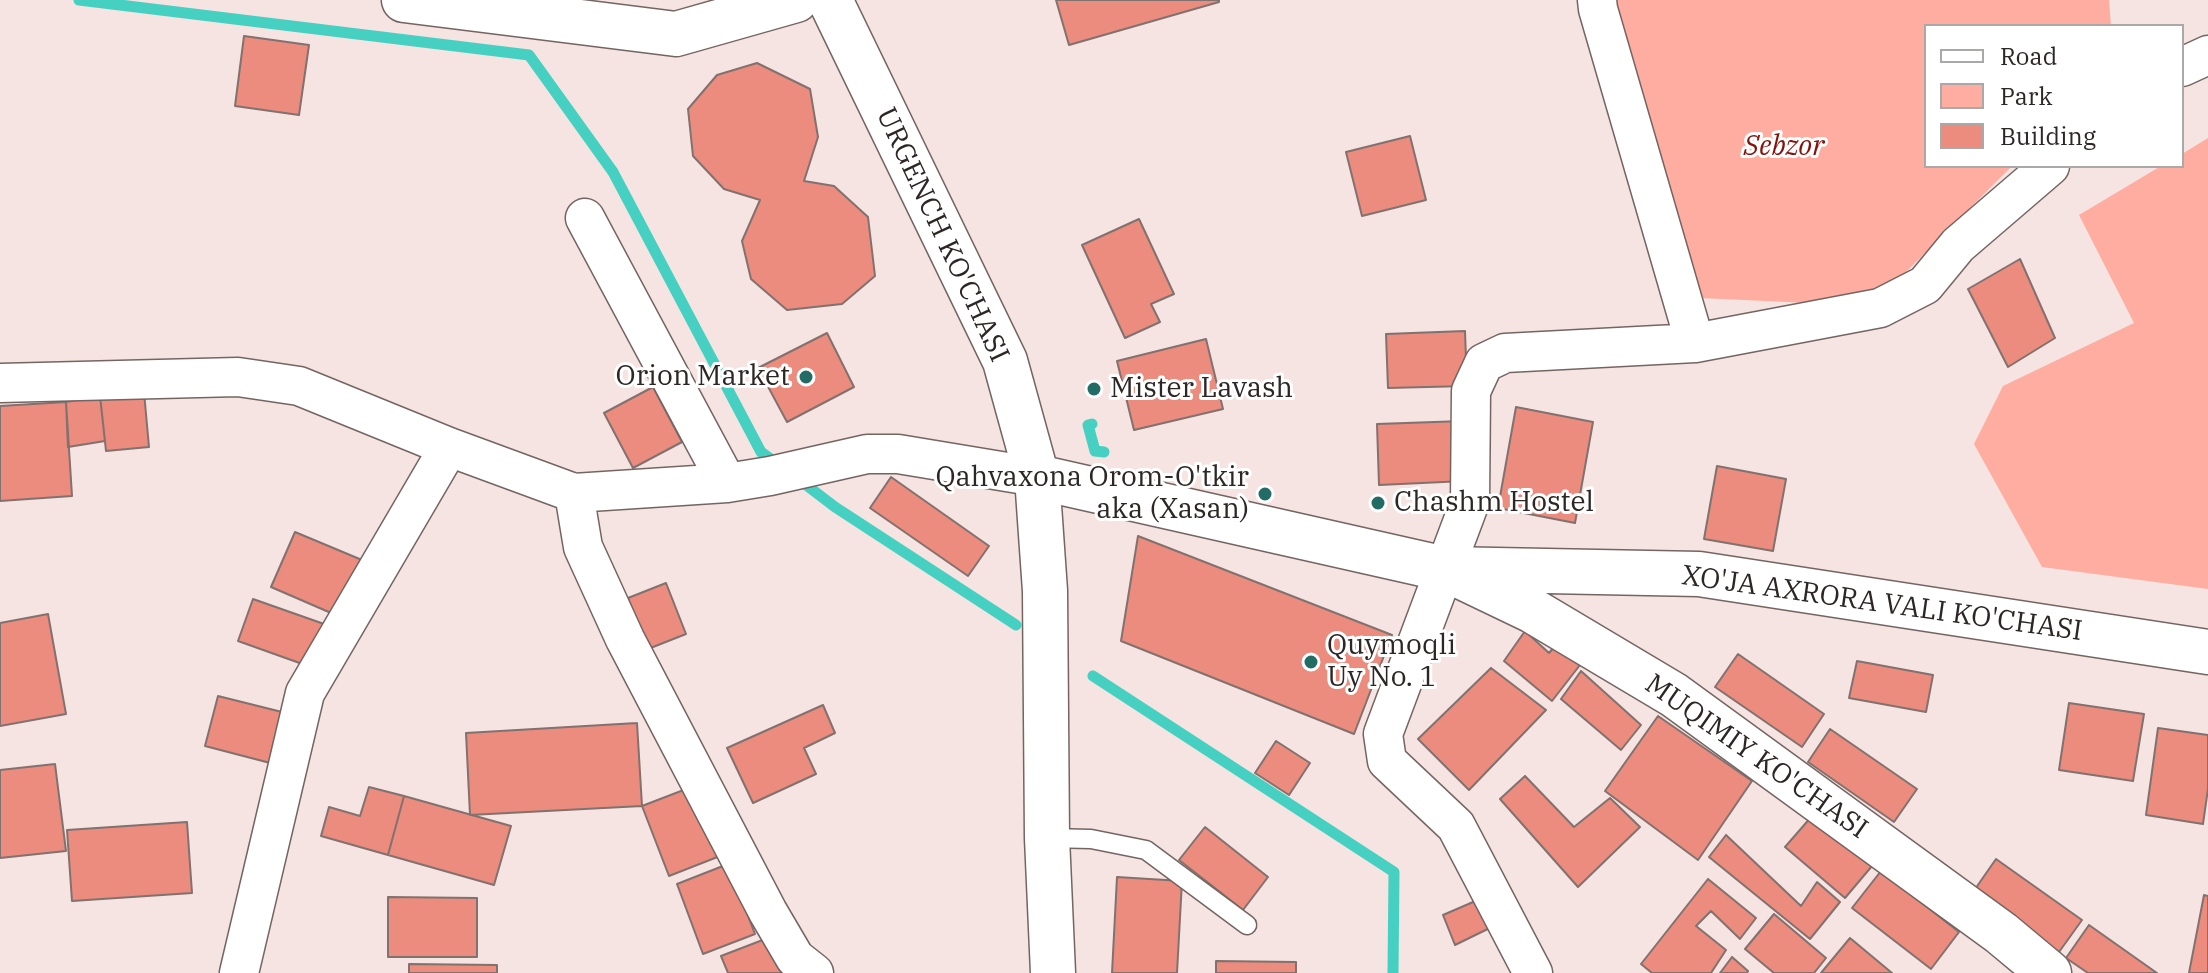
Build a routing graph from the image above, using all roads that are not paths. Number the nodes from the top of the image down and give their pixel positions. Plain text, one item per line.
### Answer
1 (796, 0) edge
2 (830, 0) edge
3 (1597, 0) edge
4 (426, 1) edge
5 (2208, 55) edge
6 (2184, 66) edge
7 (2048, 168) edge
8 (585, 218) dead end
9 (1695, 343) junction
10 (0, 383) edge
11 (449, 447) junction
12 (1037, 477) junction
13 (727, 483) junction
14 (574, 493) junction
15 (1445, 569) junction
16 (2208, 652) edge
17 (1047, 838) junction
18 (1247, 925) dead end
19 (239, 973) edge
20 (814, 973) edge
21 (1053, 973) edge
22 (1533, 973) edge
23 (2049, 973) edge

1 - 4 main road
2 - 12 main road, URGENCH KO'CHASI
3 - 9 street
5 - 6 street
7 - 9 street
8 - 13 street
9 - 15 street
10 - 11 street
11 - 14 street
11 - 19 street
12 - 13 street
12 - 15 main road, XO'JA AXRORA VALI KO'CHASI
12 - 17 main road, URGENCH KO'CHASI
13 - 14 street
14 - 20 street
15 - 16 main road, XO'JA AXRORA VALI KO'CHASI
15 - 22 street
15 - 23 main road, MUQIMIY KO'CHASI
17 - 18 lane
17 - 21 main road, URGENCH KO'CHASI

